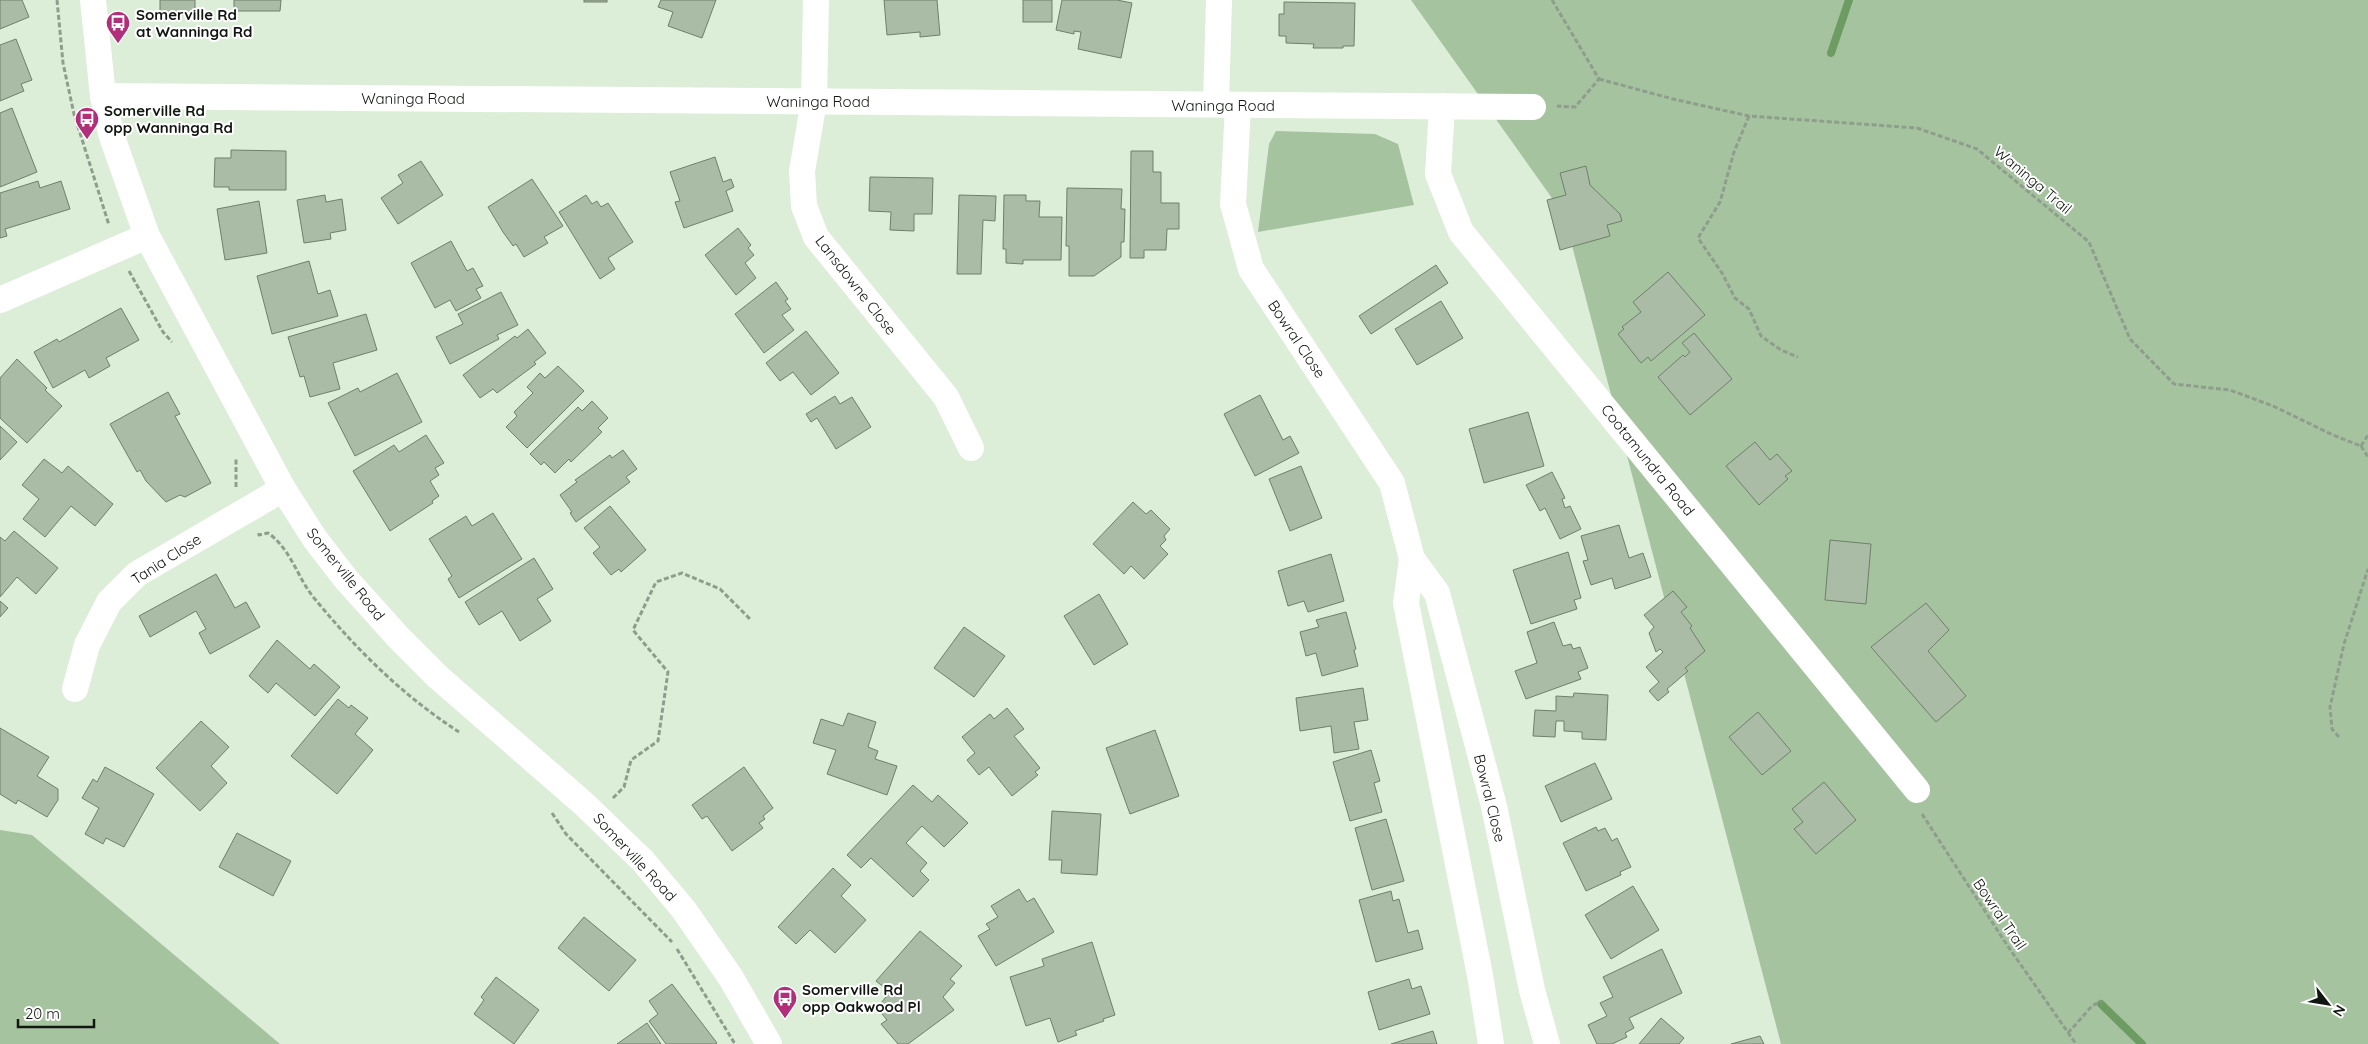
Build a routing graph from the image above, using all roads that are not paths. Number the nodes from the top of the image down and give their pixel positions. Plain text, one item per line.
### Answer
1 (93, 0) edge
2 (816, 0) edge
3 (1219, 0) edge
4 (103, 96) junction
5 (814, 101) junction
6 (1227, 105) junction
7 (1442, 106) junction
8 (1533, 106) road end
9 (146, 236) junction
10 (0, 300) edge
11 (971, 448) dead end
12 (282, 489) junction
13 (1412, 559) junction
14 (75, 689) dead end
15 (1916, 790) road end
16 (769, 1044) edge
17 (1491, 1044) edge
18 (1547, 1044) edge

1 - 4 street, Somerville Road
2 - 5 street, Lansdowne Close
3 - 6 street, Bowral Close
4 - 5 street, Waninga Road
4 - 9 street, Somerville Road
5 - 6 street, Waninga Road
5 - 11 street, Lansdowne Close
6 - 7 street, Waninga Road
6 - 13 street, Bowral Close
7 - 8 street, Waninga Road
7 - 15 street, Cootamundra Road
9 - 10 street
9 - 12 street, Somerville Road
12 - 14 street, Tania Close
12 - 16 street, Somerville Road
13 - 17 street, Bowral Close
13 - 18 street, Bowral Close

